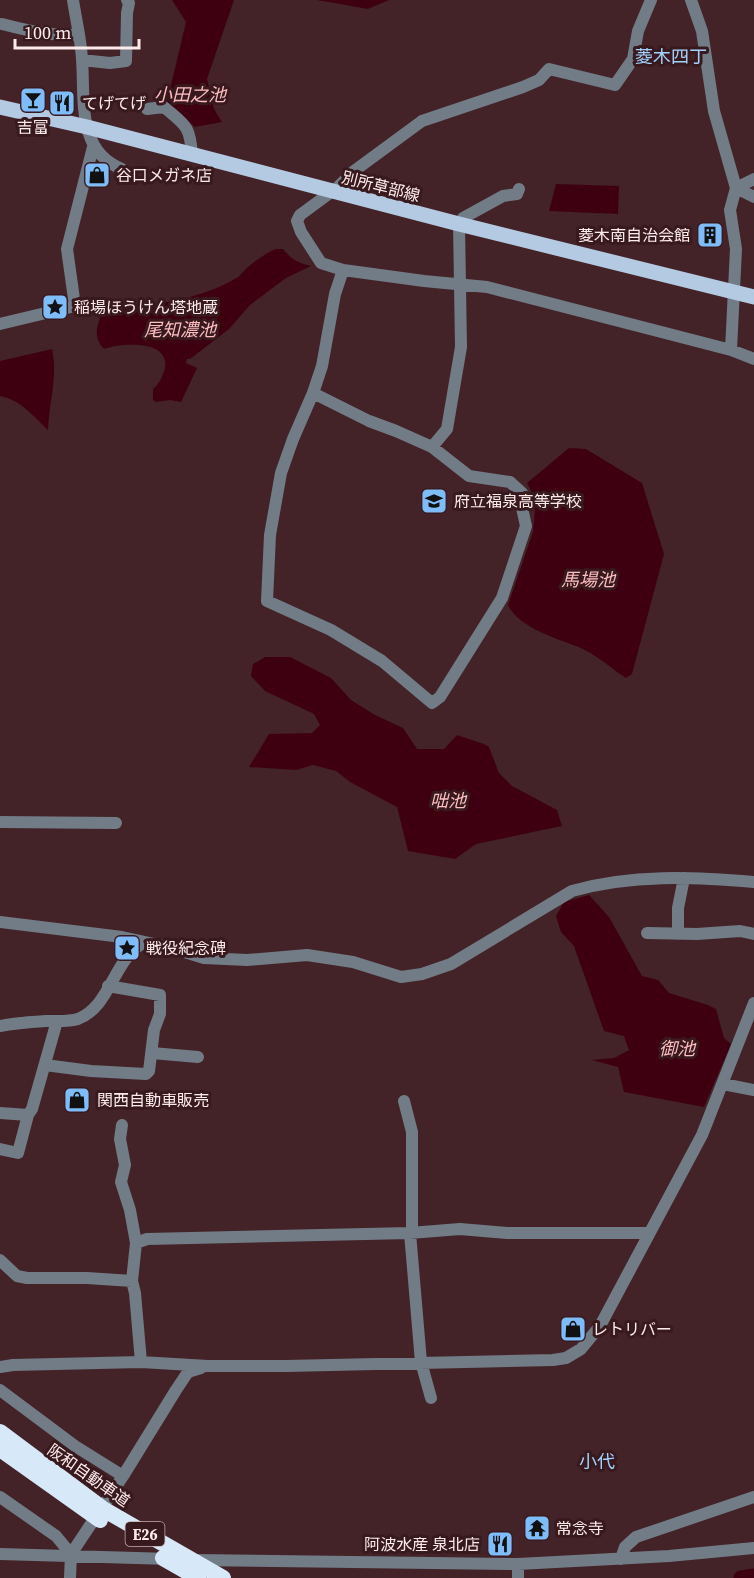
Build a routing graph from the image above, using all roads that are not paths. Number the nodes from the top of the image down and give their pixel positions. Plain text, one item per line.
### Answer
1 (73, 0) edge
2 (127, 0) edge
3 (651, 0) edge
4 (691, 0) edge
5 (2, 24) dead end
6 (79, 35) junction
7 (82, 60) junction
8 (0, 107) edge
9 (147, 109) dead end
10 (87, 127) junction
11 (93, 147) junction
12 (192, 155) junction
13 (122, 169) dead end
14 (754, 179) edge
15 (736, 188) junction
16 (519, 189) dead end
17 (330, 192) junction
18 (754, 197) edge
19 (459, 225) junction
20 (343, 270) junction
21 (460, 284) junction
22 (735, 292) junction
23 (754, 297) edge
24 (0, 324) edge
25 (730, 350) junction
26 (754, 359) edge
27 (314, 393) junction
28 (432, 447) junction
29 (0, 822) edge
30 (116, 823) dead end
31 (684, 878) junction
32 (754, 882) edge
33 (0, 922) edge
34 (647, 933) dead end
35 (678, 934) junction
36 (754, 934) edge
37 (122, 937) junction
38 (143, 943) junction
39 (123, 962) junction
40 (108, 986) junction
41 (754, 1003) edge
42 (57, 1021) junction
43 (0, 1026) edge
44 (152, 1053) junction
45 (198, 1057) dead end
46 (45, 1065) junction
47 (723, 1084) junction
48 (754, 1090) edge
49 (404, 1101) dead end
50 (0, 1113) edge
51 (28, 1115) junction
52 (122, 1125) dead end
53 (0, 1149) edge
54 (411, 1232) junction
55 (649, 1233) junction
56 (136, 1244) junction
57 (0, 1260) edge
58 (132, 1281) junction
59 (141, 1362) junction
60 (421, 1362) junction
61 (208, 1366) junction
62 (0, 1367) edge
63 (0, 1390) edge
64 (431, 1398) dead end
65 (0, 1432) edge
66 (0, 1449) edge
67 (123, 1476) junction
68 (66, 1491) junction
69 (0, 1497) edge
70 (754, 1497) edge
71 (754, 1548) edge
72 (0, 1554) edge
73 (71, 1554) junction
74 (621, 1559) junction
75 (518, 1570) edge
76 (70, 1578) edge
77 (198, 1578) edge
78 (223, 1578) edge

1 - 6 street
2 - 7 street
3 - 17 street
4 - 15 street
5 - 6 street
6 - 7 street
7 - 10 street
8 - 10 main road, 別所草部線
9 - 12 street
10 - 11 street
10 - 12 main road, 別所草部線
11 - 13 street
11 - 24 street
12 - 17 main road, 別所草部線
14 - 15 street
15 - 18 street
15 - 22 street
16 - 19 street
17 - 19 main road, 別所草部線
17 - 20 street
19 - 21 street
19 - 22 main road, 別所草部線
20 - 21 street
20 - 27 street
21 - 25 street
21 - 28 street
22 - 23 main road, 別所草部線
22 - 25 street
25 - 26 street
27 - 28 street
27 - 28 street
29 - 30 street
31 - 32 street
31 - 35 street
31 - 38 street
33 - 37 street
34 - 35 street
35 - 36 street
37 - 38 street
37 - 39 street
38 - 39 street
39 - 40 street
40 - 42 street
40 - 44 street
41 - 47 street
42 - 43 street
42 - 46 street
44 - 45 street
44 - 46 street
46 - 51 street
47 - 48 street
47 - 55 street
49 - 54 street
50 - 51 street
51 - 53 street
52 - 56 street
54 - 55 street
54 - 56 street
54 - 60 street
55 - 60 street
56 - 58 street
57 - 58 street
58 - 59 street
59 - 61 street
59 - 62 street
60 - 61 street
60 - 64 street
61 - 67 street
63 - 67 street
65 - 68 highway, 阪和自動車道 / E26
66 - 68 highway, 阪和自動車道 / E26
67 - 73 street
68 - 77 highway, 阪和自動車道 / E26
68 - 78 highway, 阪和自動車道 / E26
69 - 73 street
70 - 74 street
71 - 74 street
72 - 73 street
73 - 75 street
73 - 76 street
74 - 75 street

